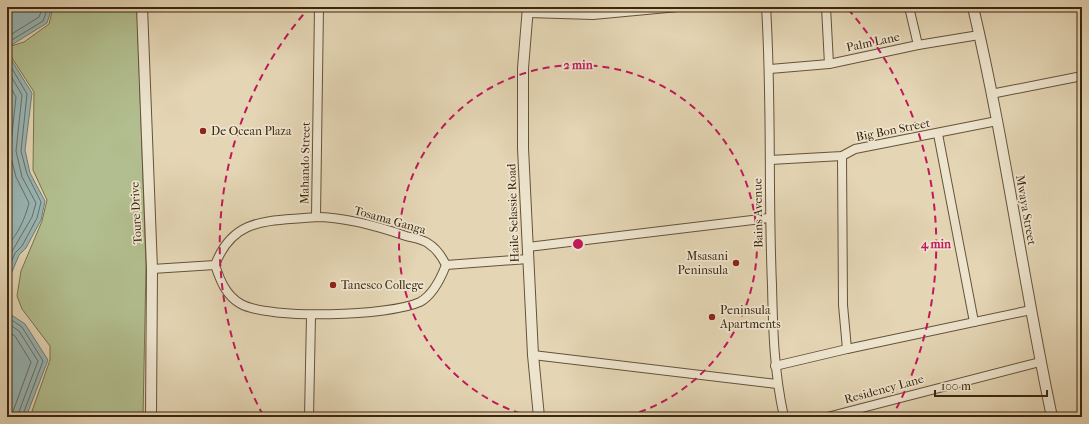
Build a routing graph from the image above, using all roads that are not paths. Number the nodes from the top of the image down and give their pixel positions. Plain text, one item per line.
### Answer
1 (142, 7) edge
2 (319, 7) edge
3 (598, 7) edge
4 (678, 7) edge
5 (696, 7) edge
6 (731, 7) edge
7 (766, 7) edge
8 (826, 7) edge
9 (909, 7) edge
10 (973, 7) edge
11 (528, 10) edge
12 (593, 15) junction
13 (979, 35) junction
14 (918, 45) junction
15 (829, 64) junction
16 (770, 69) junction
17 (1082, 76) edge
18 (991, 94) junction
19 (997, 121) junction
20 (938, 134) junction
21 (842, 156) junction
22 (770, 160) junction
23 (316, 217) junction
24 (769, 218) junction
25 (528, 247) junction
26 (528, 259) junction
27 (215, 265) junction
28 (446, 265) junction
29 (152, 269) junction
30 (1031, 310) junction
31 (311, 316) junction
32 (974, 322) junction
33 (847, 349) junction
34 (532, 355) junction
35 (1040, 362) junction
36 (775, 366) junction
37 (776, 384) junction
38 (151, 417) edge
39 (309, 417) edge
40 (539, 417) edge
41 (784, 417) edge
42 (827, 417) edge
43 (1052, 417) edge

1 - 29 street, Toure Drive
2 - 23 street, Mahando Street
3 - 12 street
4 - 12 street
5 - 6 street
7 - 16 street, Bains Avenue
8 - 15 street
9 - 14 street
10 - 13 street, Mwaya Street
11 - 12 street
11 - 25 street, Haile Selassie Road
13 - 14 street, Palm Lane
13 - 18 street, Mwaya Street
14 - 15 street, Palm Lane
15 - 16 street, Palm Lane
16 - 22 street, Bains Avenue
17 - 18 street
18 - 19 street, Mwaya Street
19 - 20 street, Big Bon Street
19 - 30 street, Mwaya Street
20 - 21 street, Big Bon Street
20 - 32 street
21 - 22 street, Big Bon Street
21 - 33 street
22 - 24 street, Bains Avenue
23 - 27 street, Mahando Street
23 - 28 street, Tosama Ganga
24 - 25 street
24 - 36 street, Bains Avenue
25 - 26 street, Haile Selassie Road
26 - 28 street
26 - 34 street, Haile Selassie Road
27 - 29 street
27 - 31 street
28 - 31 street
29 - 38 street, Toure Drive
30 - 32 street
30 - 35 street, Mwaya Street
31 - 39 street
32 - 33 street
33 - 36 street
34 - 37 street
34 - 40 street, Haile Selassie Road
35 - 42 street, Residency Lane
35 - 43 street, Mwaya Street
36 - 37 street, Bains Avenue
37 - 41 street, Bains Avenue

